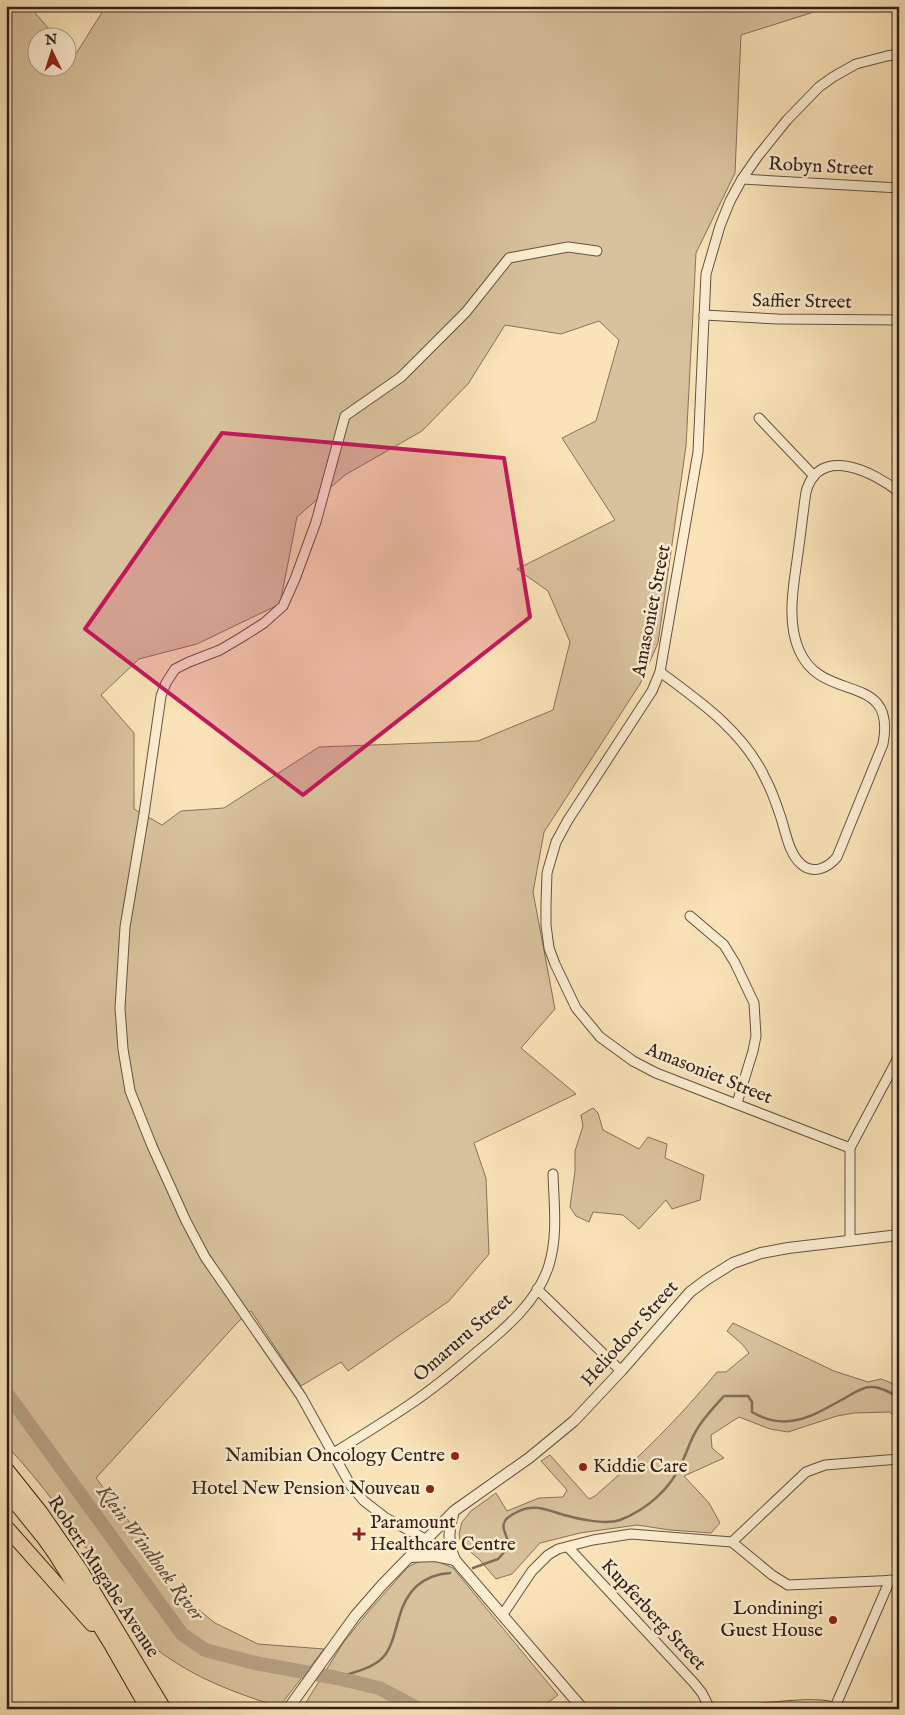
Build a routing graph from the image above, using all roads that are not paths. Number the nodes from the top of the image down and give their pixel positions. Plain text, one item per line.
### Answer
1 (899, 54) edge
2 (742, 178) junction
3 (899, 188) edge
4 (598, 250) dead end
5 (704, 315) junction
6 (899, 320) edge
7 (758, 418) dead end
8 (814, 476) junction
9 (899, 492) edge
10 (660, 672) junction
11 (690, 916) dead end
12 (899, 1056) edge
13 (737, 1104) junction
14 (850, 1148) junction
15 (553, 1174) dead end
16 (899, 1235) edge
17 (850, 1240) junction
18 (537, 1289) junction
19 (621, 1371) junction
20 (332, 1454) junction
21 (899, 1459) edge
22 (6, 1469) edge
23 (6, 1490) edge
24 (454, 1511) junction
25 (6, 1527) edge
26 (427, 1540) junction
27 (732, 1542) junction
28 (568, 1547) junction
29 (410, 1557) junction
30 (455, 1560) junction
31 (894, 1580) edge
32 (503, 1614) junction
33 (111, 1644) junction
34 (836, 1708) edge
35 (148, 1709) edge
36 (164, 1709) edge
37 (288, 1709) edge
38 (583, 1709) edge
39 (710, 1709) edge
40 (751, 1709) edge

1 - 2 street, Amasoniet Street
2 - 3 street, Robyn Street
2 - 5 street, Amasoniet Street
4 - 20 street
5 - 6 street, Saffier Street
5 - 10 street, Amasoniet Street
7 - 8 street
8 - 9 street
8 - 10 street
10 - 13 street, Amasoniet Street
11 - 13 street
12 - 14 street
13 - 14 street, Amasoniet Street
14 - 17 street
15 - 18 street, Omaruru Street
16 - 17 street, Heliodoor Street
17 - 19 street, Heliodoor Street
18 - 19 street
18 - 20 street, Omaruru Street
19 - 24 street, Heliodoor Street
20 - 26 street
21 - 27 street
22 - 36 main road, Robert Mugabe Avenue
23 - 33 main road, Robert Mugabe Avenue
24 - 26 street, Heliodoor Street
24 - 30 street
25 - 33 main road
26 - 29 street, Heliodoor Street
26 - 30 street
27 - 28 street
27 - 31 street
28 - 32 street
28 - 39 street, Kupferberg Street
29 - 30 street
29 - 37 street, Heliodoor Street
30 - 32 street
31 - 34 street
32 - 38 street
33 - 35 main road, Robert Mugabe Avenue
34 - 40 street

